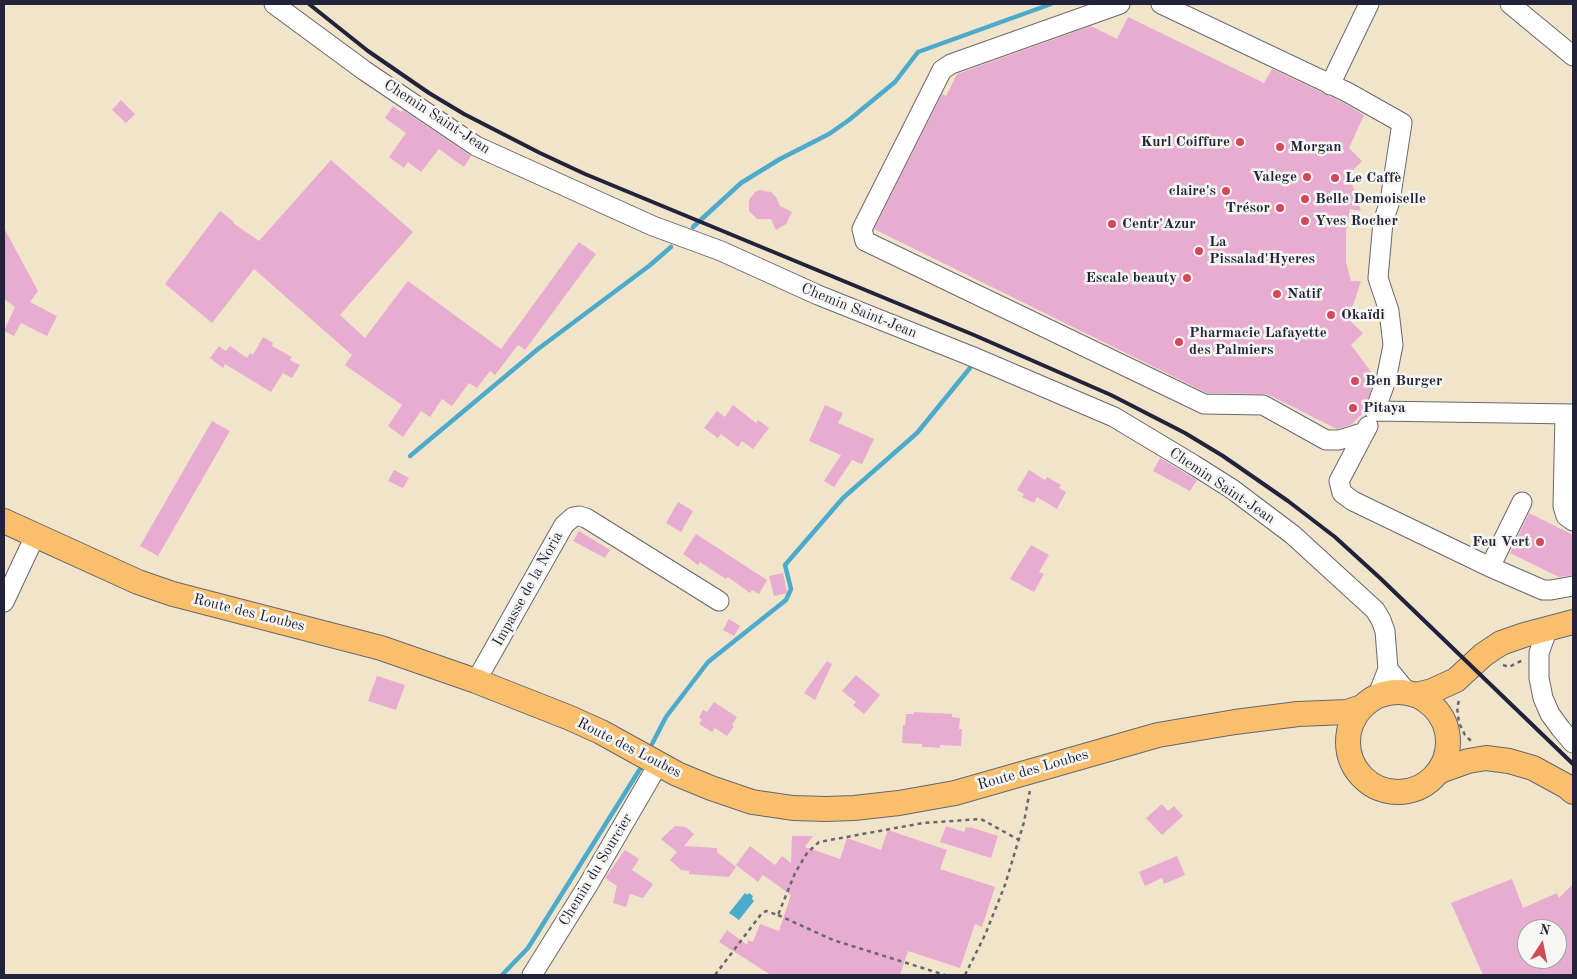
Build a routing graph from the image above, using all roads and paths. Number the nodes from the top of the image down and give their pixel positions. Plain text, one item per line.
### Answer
1 (274, 4) edge
2 (1120, 4) edge
3 (1161, 4) edge
4 (1369, 4) edge
5 (1510, 4) edge
6 (1573, 56) edge
7 (1330, 85) junction
8 (1375, 411) junction
9 (1569, 414) edge
10 (1365, 432) junction
11 (1568, 494) edge
12 (1522, 502) dead end
13 (4, 521) edge
14 (1573, 521) edge
15 (35, 536) junction
16 (1490, 567) junction
17 (1573, 586) edge
18 (719, 600) dead end
19 (4, 602) edge
20 (1573, 622) edge
21 (1548, 628) junction
22 (1539, 652) junction
23 (1498, 664) dead end
24 (1388, 669) junction
25 (476, 681) junction
26 (1458, 687) junction
27 (1412, 694) junction
28 (1369, 702) junction
29 (1274, 718) junction
30 (1447, 727) junction
31 (1573, 743) edge
32 (1348, 746) junction
33 (1478, 754) junction
34 (659, 763) junction
35 (1034, 769) junction
36 (1440, 771) junction
37 (1573, 792) edge
38 (1019, 840) junction
39 (778, 915) junction
40 (532, 975) edge
41 (715, 975) edge
42 (944, 975) edge
43 (965, 975) edge

1 - 24 street, Chemin Saint-Jean
2 - 10 street
3 - 7 street
4 - 7 street
5 - 6 street
7 - 8 street
8 - 9 street
8 - 10 street
9 - 11 street
10 - 16 street
11 - 14 street
12 - 16 street
13 - 15 main road, Route des Loubes
15 - 19 street
15 - 25 main road, Route des Loubes
16 - 17 street
18 - 25 street, Impasse de la Noria
20 - 21 main road
21 - 22 street
21 - 26 main road
22 - 23 path
22 - 31 street
24 - 27 street
24 - 28 street, Chemin Saint-Jean
25 - 34 main road, Route des Loubes
26 - 27 main road
26 - 30 main road
26 - 33 path
27 - 28 main road
27 - 30 main road
28 - 29 main road, Route des Loubes
28 - 32 main road
29 - 32 main road, Route des Loubes
29 - 35 main road, Route des Loubes
30 - 33 main road
30 - 36 main road
32 - 36 main road
33 - 36 main road
33 - 37 main road
34 - 35 main road, Route des Loubes
34 - 40 street, Chemin du Sourcier
35 - 38 path
38 - 39 path
38 - 43 path
39 - 41 path
39 - 42 path

